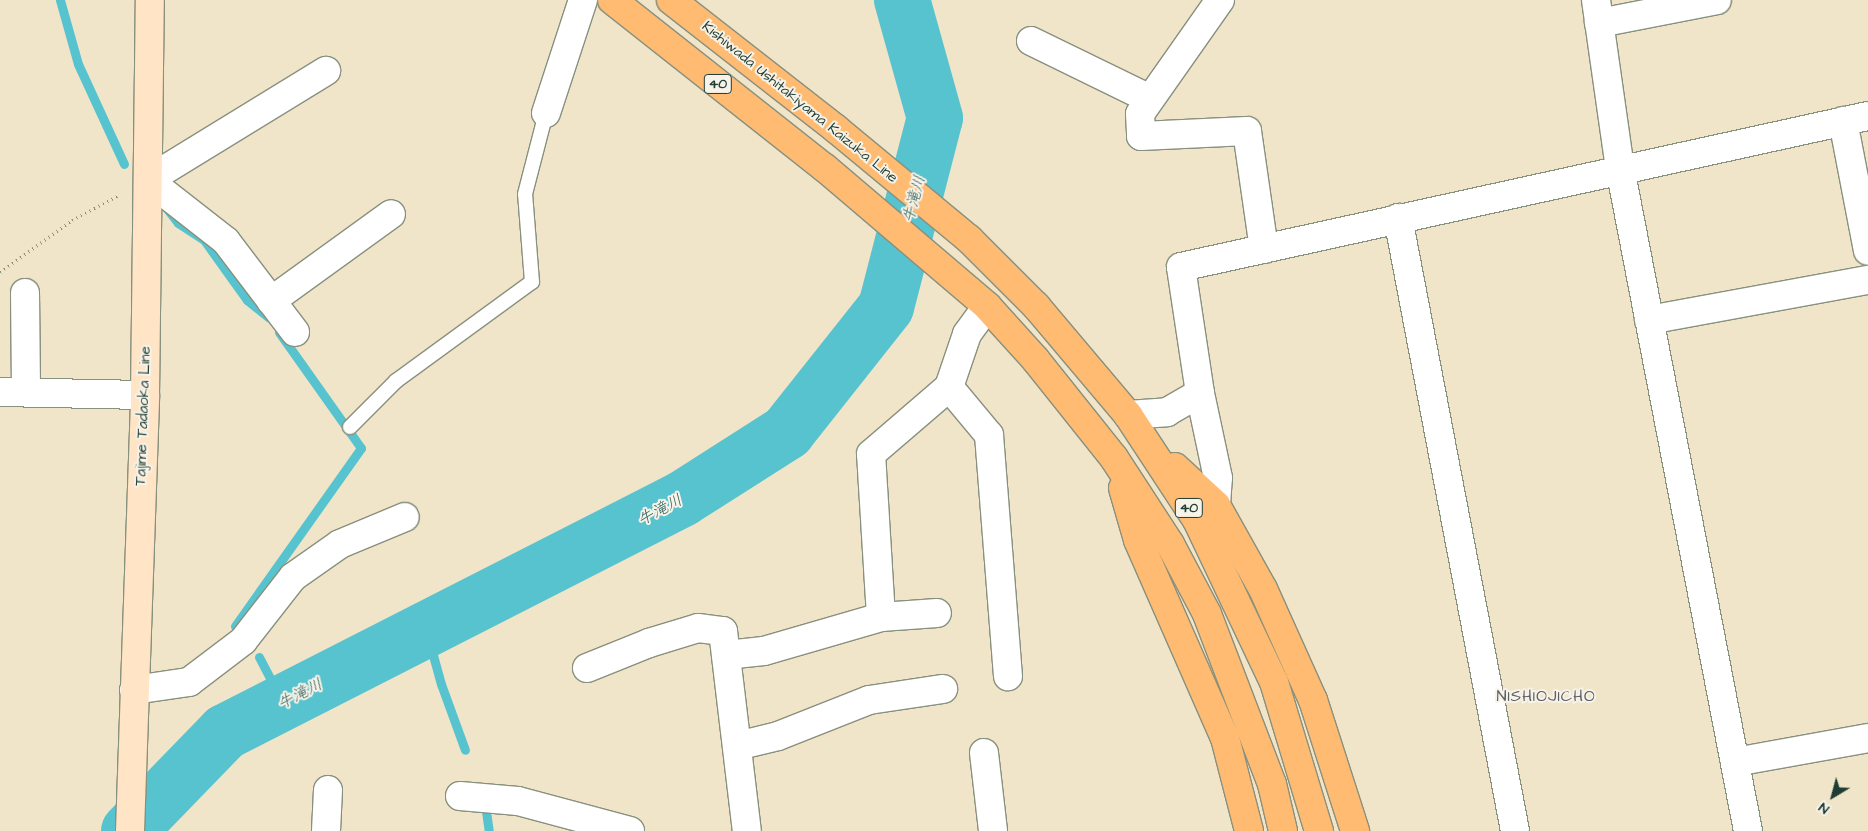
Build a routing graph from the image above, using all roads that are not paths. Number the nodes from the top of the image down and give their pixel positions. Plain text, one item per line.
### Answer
1 (150, 0) edge
2 (583, 0) edge
3 (612, 0) edge
4 (671, 0) edge
5 (1220, 0) edge
6 (1717, 0) edge
7 (1597, 11) edge
8 (1031, 41) dead end
9 (326, 71) dead end
10 (1150, 99) junction
11 (546, 113) joint
12 (1856, 119) edge
13 (1620, 168) junction
14 (148, 180) junction
15 (391, 214) dead end
16 (1398, 218) junction
17 (1264, 249) junction
18 (1868, 251) edge
19 (1868, 280) edge
20 (25, 293) dead end
21 (270, 301) junction
22 (987, 306) junction
23 (1649, 320) junction
24 (295, 332) dead end
25 (950, 387) junction
26 (13, 392) edge
27 (1200, 393) junction
28 (144, 395) junction
29 (1128, 416) junction
30 (350, 426) dead end
31 (1146, 441) junction
32 (1114, 458) junction
33 (1216, 506) junction
34 (405, 517) dead end
35 (937, 613) dead end
36 (882, 617) junction
37 (726, 655) junction
38 (587, 668) dead end
39 (1008, 676) dead end
40 (943, 689) dead end
41 (134, 690) junction
42 (1868, 738) edge
43 (737, 746) junction
44 (984, 753) dead end
45 (1735, 762) junction
46 (328, 790) dead end
47 (460, 796) dead end
48 (130, 831) edge
49 (326, 831) edge
50 (630, 831) edge
51 (747, 831) edge
52 (993, 831) edge
53 (1250, 831) edge
54 (1283, 831) edge
55 (1319, 831) edge
56 (1355, 831) edge
57 (1515, 831) edge
58 (1748, 831) edge

1 - 14 main road, Tajime Tadaoka Line
2 - 11 street
3 - 22 main road, 40
4 - 29 main road, Kishiwada Ushitakiyama Kaizuka Line / 40
5 - 10 street
6 - 7 street
7 - 13 street
8 - 10 street
9 - 14 street
10 - 17 street
11 - 30 lane
12 - 13 street
12 - 18 street
13 - 16 street
13 - 23 street
14 - 21 street
14 - 28 main road, Tajime Tadaoka Line
15 - 21 street
16 - 17 street
16 - 57 street
17 - 27 street
19 - 23 street
20 - 26 street
21 - 24 street
22 - 25 street
22 - 32 main road, 40
23 - 45 street
25 - 36 street
25 - 39 street
26 - 28 street
27 - 29 street
27 - 33 street
28 - 41 main road, Tajime Tadaoka Line
29 - 31 main road, Kishiwada Ushitakiyama Kaizuka Line / 40
31 - 33 main road
31 - 55 main road, Kishiwada Ushitakiyama Kaizuka Line / 40
32 - 53 main road
32 - 54 main road, 40
33 - 56 main road
34 - 41 street
35 - 36 street
36 - 37 street
37 - 38 street
37 - 43 street
40 - 43 street
41 - 48 main road, Tajime Tadaoka Line
42 - 45 street
43 - 51 street
44 - 52 street
45 - 58 street
46 - 49 street
47 - 50 street

